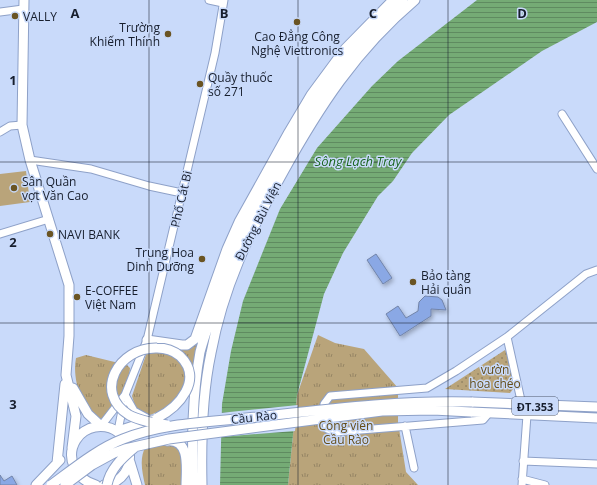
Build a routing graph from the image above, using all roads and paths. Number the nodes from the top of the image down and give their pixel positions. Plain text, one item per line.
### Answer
1 (209, 0) edge
2 (393, 0) edge
3 (403, 0) edge
4 (415, 0) edge
5 (224, 2) edge
6 (23, 4) edge
7 (0, 12) edge
8 (562, 114) dead end
9 (22, 125) junction
10 (0, 132) edge
11 (30, 160) junction
12 (597, 169) edge
13 (182, 193) junction
14 (49, 219) junction
15 (0, 234) edge
16 (597, 263) edge
17 (597, 270) edge
18 (586, 274) junction
19 (218, 281) junction
20 (507, 337) junction
21 (147, 340) junction
22 (66, 375) junction
23 (125, 395) junction
24 (522, 405) junction
25 (597, 407) edge
26 (489, 413) junction
27 (526, 415) junction
28 (597, 418) edge
29 (154, 419) junction
30 (102, 426) junction
31 (172, 426) junction
32 (405, 426) junction
33 (118, 431) junction
34 (136, 446) junction
35 (72, 448) junction
36 (130, 460) junction
37 (523, 461) junction
38 (57, 464) junction
39 (597, 464) edge
40 (414, 468) dead end
41 (44, 476) junction
42 (522, 482) edge
43 (36, 485) edge
44 (51, 485) edge
45 (58, 485) edge
46 (65, 485) edge
47 (96, 485) edge
48 (106, 485) edge
49 (137, 485) edge
50 (186, 485) edge
51 (193, 485) edge
52 (202, 485) edge
53 (545, 485) edge

1 - 5 street
2 - 19 main road, Đường Bùi Viện
3 - 19 main road, Đường Bùi Viện
4 - 52 main road, Đường Bùi Viện
5 - 13 street, Phố Cát Bi
6 - 7 street
6 - 9 main road
8 - 12 street
9 - 10 street
9 - 11 main road
11 - 13 street
11 - 14 main road
13 - 21 street, Phố Cát Bi
14 - 15 street
14 - 22 main road
16 - 18 street
17 - 18 street
18 - 20 street
19 - 21 main road, Đường Bùi Viện
19 - 51 main road, Đường Bùi Viện
20 - 24 street
20 - 32 street
21 - 23 street, Phố Cát Bi
22 - 30 main road
22 - 35 main road
22 - 38 main road
23 - 29 street
23 - 30 street, Phố Cát Bi
23 - 33 street, Phố Cát Bi
24 - 25 main road, ĐT.353
24 - 31 main road, Cầu Rào / ĐT.353, bridge
26 - 27 main road, ĐT.353
26 - 32 street
26 - 34 main road, Cầu Rào / ĐT.353, bridge
27 - 28 main road, ĐT.353
27 - 37 street
29 - 31 main road, bridge
29 - 33 main road
30 - 33 main road
30 - 35 main road
31 - 44 main road, Cầu Rào, bridge
32 - 40 street
33 - 36 main road
34 - 46 main road, Cầu Rào, bridge
34 - 48 main road, bridge
35 - 38 main road
35 - 47 main road
36 - 48 main road
36 - 49 main road
36 - 50 main road
37 - 39 street
37 - 42 street
38 - 41 main road
41 - 43 main road
41 - 45 main road
42 - 53 street

